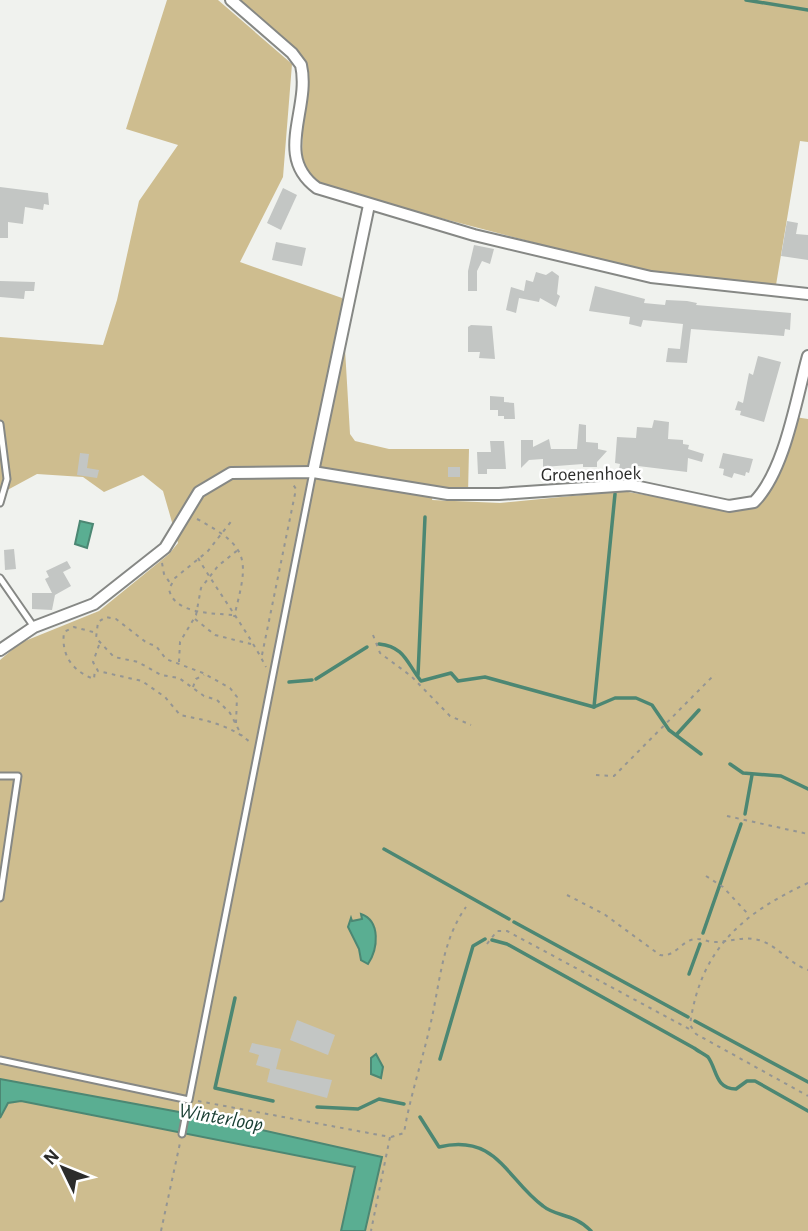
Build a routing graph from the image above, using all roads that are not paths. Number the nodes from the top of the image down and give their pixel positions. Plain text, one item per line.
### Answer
1 (231, 0) edge
2 (369, 205) junction
3 (808, 294) edge
4 (808, 356) edge
5 (0, 424) edge
6 (313, 472) junction
7 (0, 503) edge
8 (0, 578) edge
9 (34, 626) junction
10 (0, 650) edge
11 (0, 776) edge
12 (0, 898) edge
13 (0, 1060) edge
14 (186, 1113) dead end
15 (182, 1134) road end

1 - 2 street
2 - 3 street
2 - 6 street
4 - 6 street, Groenenhoek
5 - 7 lane
6 - 9 street, Groenenhoek
6 - 13 lane
8 - 9 lane
9 - 10 street, Groenenhoek
11 - 12 lane
14 - 15 lane

